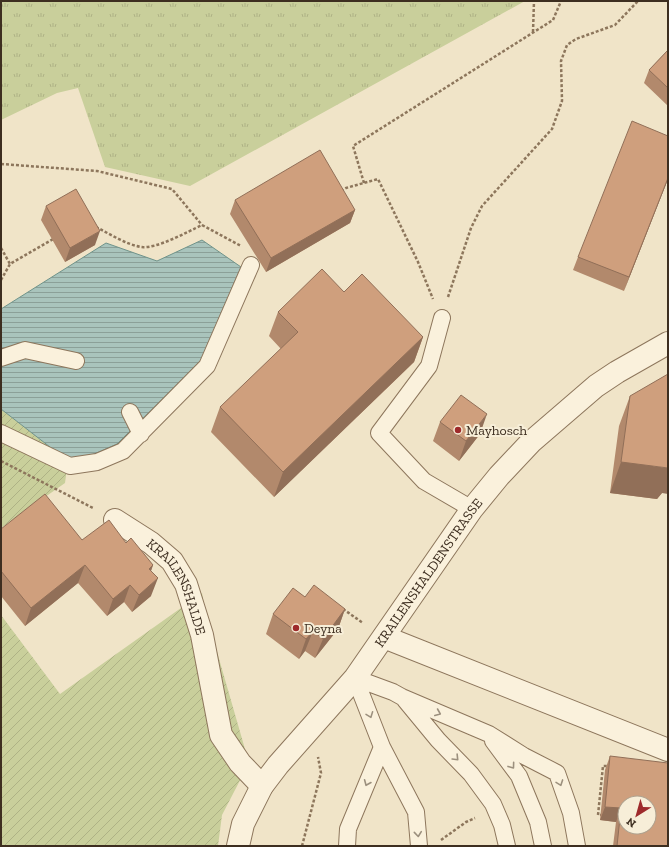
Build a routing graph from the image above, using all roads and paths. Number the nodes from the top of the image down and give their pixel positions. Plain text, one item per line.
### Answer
1 (534, 1) edge
2 (561, 1) edge
3 (638, 1) edge
4 (533, 33) junction
5 (1, 164) edge
6 (364, 183) junction
7 (339, 192) edge
8 (92, 224) edge
9 (202, 225) junction
10 (58, 237) edge
11 (242, 247) dead end
12 (1, 248) edge
13 (10, 264) junction
14 (251, 266) dead end
15 (1, 280) edge
16 (442, 318) junction
17 (668, 343) edge
18 (1, 358) edge
19 (76, 361) dead end
20 (130, 412) dead end
21 (1, 433) edge
22 (141, 434) junction
23 (1, 461) edge
24 (472, 509) junction
25 (115, 520) joint
26 (342, 608) edge
27 (384, 637) junction
28 (355, 678) junction
29 (402, 697) junction
30 (489, 734) junction
31 (382, 747) junction
32 (668, 750) edge
33 (610, 766) edge
34 (321, 773) dead end
35 (262, 786) junction
36 (493, 804) junction
37 (598, 815) junction
38 (607, 816) edge
39 (596, 820) dead end
40 (438, 842) dead end
41 (238, 846) edge
42 (302, 846) edge
43 (347, 846) edge
44 (420, 846) edge
45 (507, 846) edge
46 (543, 846) edge
47 (577, 846) edge

1 - 4 path
2 - 4 path
3 - 16 path
4 - 6 path
5 - 9 path
6 - 7 path
6 - 16 path
8 - 9 path
9 - 11 path
10 - 13 path
12 - 13 path
13 - 15 path
14 - 22 lane
16 - 24 lane
17 - 24 street, KRAILENSHALDENSTRASSE
18 - 19 lane
20 - 22 lane
21 - 22 lane
23 - 25 path
24 - 27 street, KRAILENSHALDENSTRASSE
25 - 35 street, KRAILENSHALDE
26 - 27 path
27 - 28 street, KRAILENSHALDENSTRASSE
27 - 32 street
28 - 29 lane
28 -> 31 lane
28 - 35 street, KRAILENSHALDENSTRASSE
29 -> 30 lane
29 -> 36 lane
30 -> 46 lane
30 -> 47 lane
31 -> 43 lane
31 -> 44 lane
33 - 37 path
34 - 42 path
35 - 41 street, KRAILENSHALDENSTRASSE
36 - 40 path
36 - 45 lane
37 - 38 path
37 - 39 path

